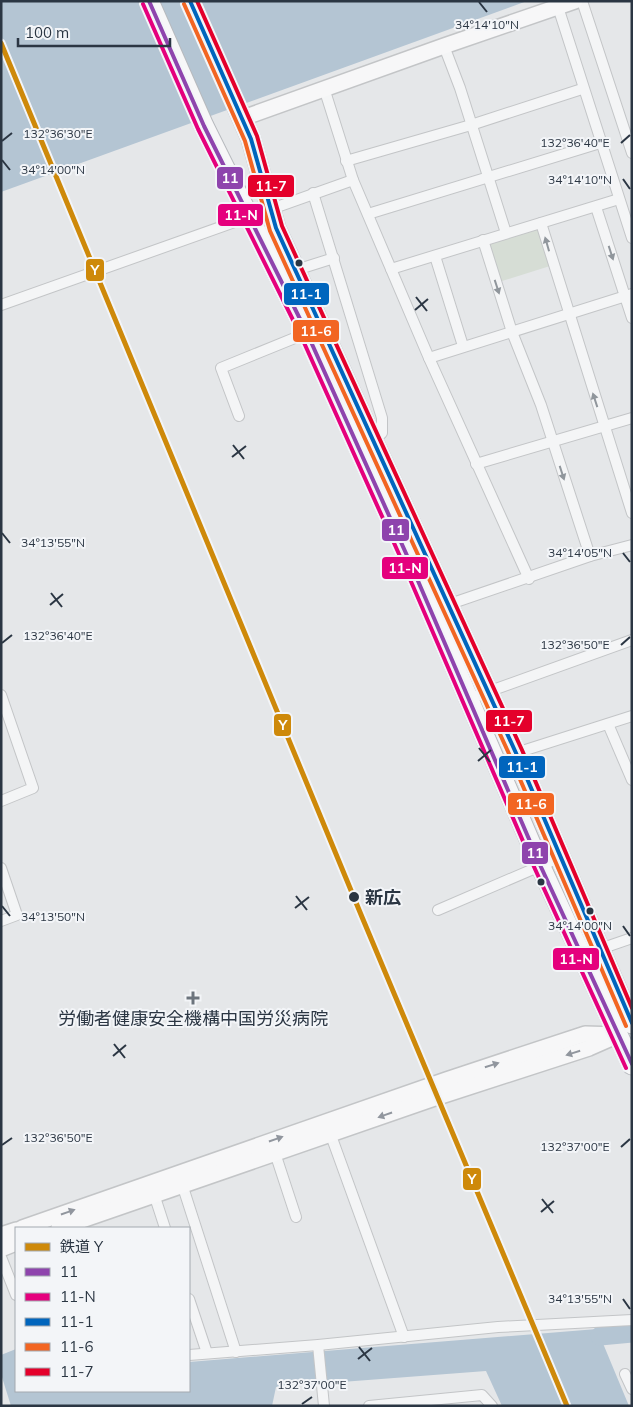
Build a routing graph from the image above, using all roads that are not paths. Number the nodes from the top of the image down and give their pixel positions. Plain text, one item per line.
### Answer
1 (149, 1) edge
2 (190, 1) edge
3 (575, 1) edge
4 (582, 1) edge
5 (558, 7) junction
6 (444, 46) junction
7 (324, 88) junction
8 (582, 88) junction
9 (241, 116) junction
10 (471, 125) junction
11 (600, 143) junction
12 (632, 153) edge
13 (346, 161) junction
14 (488, 178) junction
15 (353, 180) junction
16 (313, 193) junction
17 (618, 199) junction
18 (596, 207) junction
19 (269, 209) junction
20 (368, 214) junction
21 (250, 218) junction
22 (541, 223) junction
23 (506, 233) junction
24 (632, 238) edge
25 (483, 240) junction
26 (435, 256) junction
27 (334, 258) junction
28 (391, 269) junction
29 (296, 270) junction
30 (628, 295) edge
31 (1, 305) edge
32 (568, 314) junction
33 (632, 318) edge
34 (512, 332) junction
35 (308, 333) junction
36 (463, 346) junction
37 (429, 358) junction
38 (239, 416) dead end
39 (632, 418) edge
40 (604, 426) junction
41 (552, 441) junction
42 (373, 442) junction
43 (476, 464) junction
44 (632, 512) edge
45 (632, 545) edge
46 (590, 556) junction
47 (529, 579) junction
48 (447, 605) junction
49 (632, 640) edge
50 (486, 691) junction
51 (1, 695) edge
52 (468, 699) junction
53 (632, 716) edge
54 (608, 724) junction
55 (516, 754) junction
56 (632, 780) edge
57 (1, 801) edge
58 (560, 858) junction
59 (541, 867) junction
60 (1, 868) edge
61 (438, 910) dead end
62 (1, 921) edge
63 (632, 938) edge
64 (600, 949) junction
65 (627, 1030) edge
66 (632, 1065) edge
67 (328, 1128) junction
68 (275, 1153) junction
69 (232, 1161) junction
70 (180, 1179) junction
71 (152, 1189) junction
72 (296, 1217) dead end
73 (25, 1227) edge
74 (62, 1227) edge
75 (165, 1227) edge
76 (15, 1230) edge
77 (1, 1235) edge
78 (15, 1243) edge
79 (1, 1249) edge
80 (1, 1257) edge
81 (15, 1292) edge
82 (190, 1302) edge
83 (632, 1320) edge
84 (404, 1337) junction
85 (318, 1345) junction
86 (236, 1352) junction
87 (207, 1353) junction
88 (190, 1355) edge
89 (625, 1374) dead end
90 (632, 1390) edge
91 (383, 1405) edge
92 (324, 1406) edge
93 (369, 1406) edge
94 (492, 1406) edge

1 - 21 highway
2 - 9 highway
3 - 5 street
4 - 12 street
5 - 6 street
5 - 8 street
6 - 7 street
6 - 10 street
7 - 9 street
7 - 13 street
8 - 10 street
8 - 11 street
9 - 19 highway
10 - 13 street
10 - 14 street
11 - 14 street
11 - 17 street
13 - 15 street
14 - 20 street
14 - 23 street
15 - 16 street
15 - 20 street
16 - 19 street
16 - 27 street
17 - 18 street
17 - 24 street
18 - 22 street
18 -> 30 street
19 - 21 street
19 - 29 highway
20 - 28 street
21 - 31 street
21 - 35 highway
22 - 23 street
32 -> 22 street
23 - 25 street
25 - 26 street
25 -> 34 street
26 - 28 street
26 - 36 street
27 - 29 street
27 - 42 street
28 - 37 street
29 - 42 highway
30 - 32 street
30 - 33 street
32 - 34 street
40 -> 32 street
34 - 36 street
34 - 41 street
35 - 38 street
35 - 52 highway
36 - 37 street
37 - 43 street
39 - 40 street
40 - 41 street
40 - 44 street
41 - 43 street
41 -> 46 street
42 - 48 highway
43 - 47 street
45 - 46 street
46 - 47 street
47 - 48 street
48 - 50 highway
49 - 50 street
50 - 52 street
50 - 55 highway
51 - 57 street
52 - 59 highway
53 - 54 street
54 - 55 street
54 - 56 street
55 - 58 highway
58 - 59 street
58 - 64 highway
59 - 61 street
59 - 65 highway
60 - 62 street
63 - 64 street
64 - 65 highway
65 - 66 highway
65 - 67 street
67 - 68 street
69 -> 67 street
67 - 84 street
68 - 69 street
68 - 72 street
69 - 70 street
70 - 71 street
70 - 86 street
73 -> 71 street
71 - 74 street
71 - 75 street
76 - 77 street
78 - 79 street
80 - 81 street
82 - 87 street
83 - 84 street
84 - 85 street
85 - 86 street
85 - 92 street
86 - 87 street
87 - 88 street
89 - 90 street
91 - 93 street
91 - 94 street

